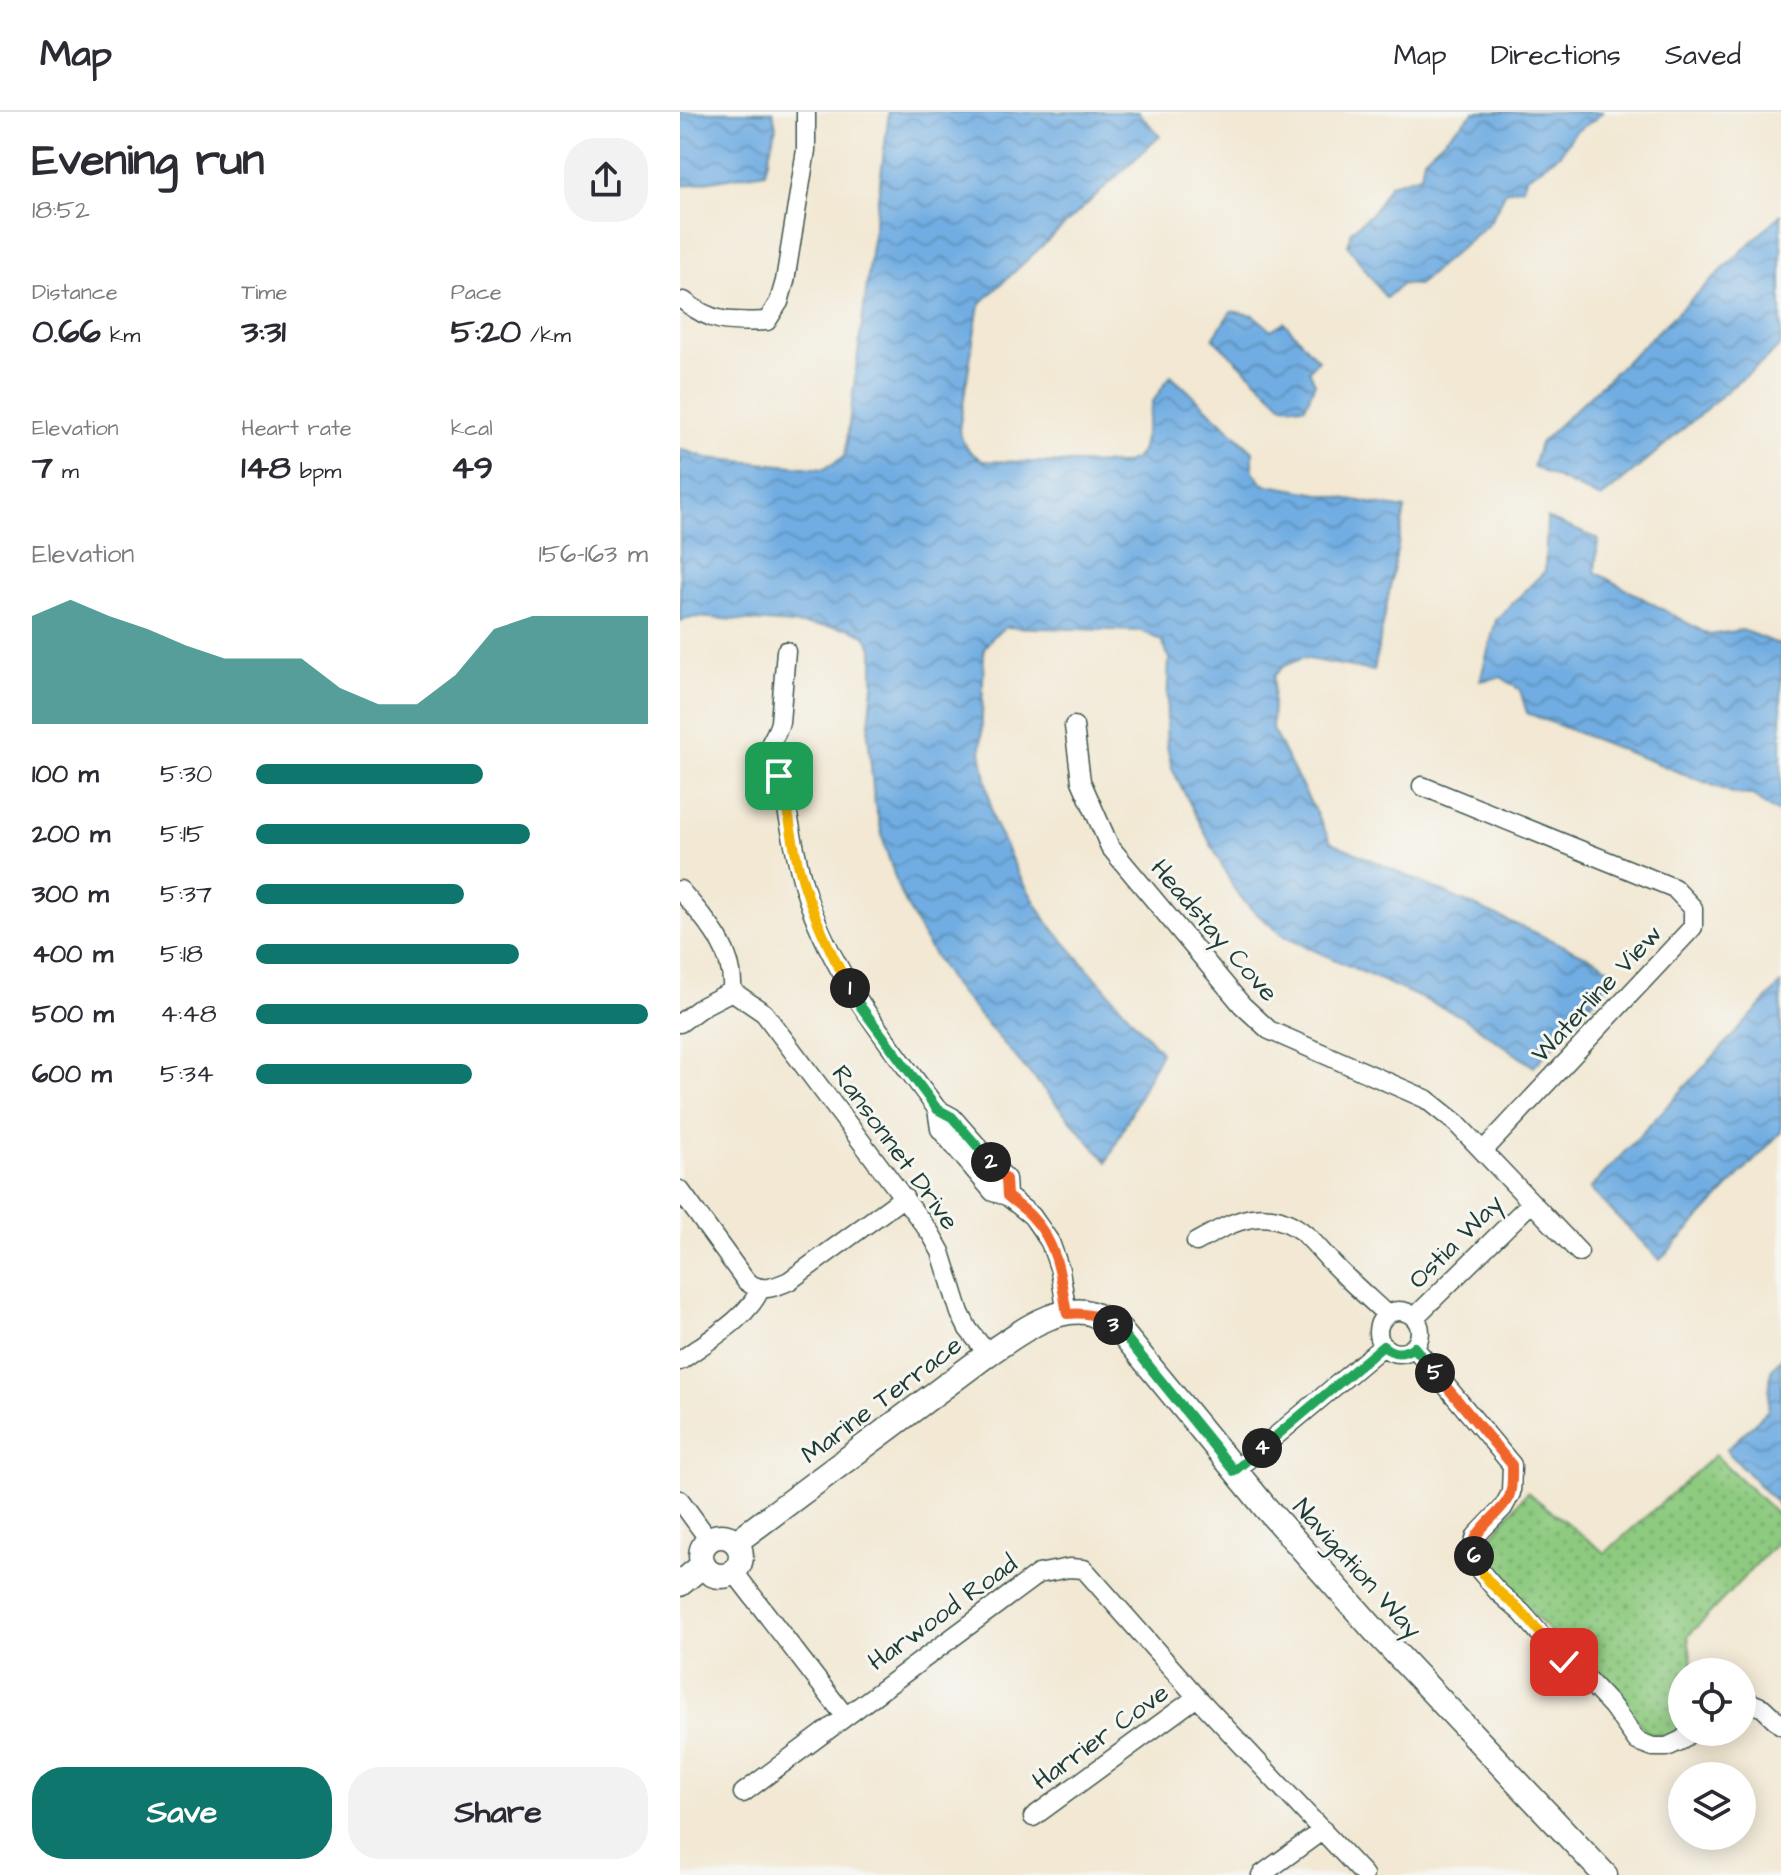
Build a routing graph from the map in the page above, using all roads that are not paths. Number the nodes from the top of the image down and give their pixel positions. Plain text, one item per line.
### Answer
1 (806, 112) edge
2 (684, 301) dead end
3 (786, 651) dead end
4 (1074, 726) dead end
5 (1422, 786) dead end
6 (680, 890) edge
7 (732, 991) junction
8 (680, 1023) edge
9 (1483, 1151) junction
10 (680, 1190) edge
11 (904, 1197) junction
12 (1531, 1203) junction
13 (1196, 1242) dead end
14 (1579, 1252) dead end
15 (760, 1289) junction
16 (1067, 1314) junction
17 (1386, 1314) junction
18 (1415, 1317) junction
19 (1383, 1346) junction
20 (1414, 1347) junction
21 (988, 1354) junction
22 (680, 1361) edge
23 (1234, 1471) junction
24 (680, 1500) edge
25 (709, 1540) junction
26 (736, 1542) junction
27 (703, 1565) junction
28 (734, 1572) junction
29 (680, 1584) edge
30 (1197, 1697) junction
31 (1756, 1705) edge
32 (845, 1716) junction
33 (1781, 1725) edge
34 (1669, 1746) edge
35 (743, 1793) dead end
36 (1033, 1817) dead end
37 (1323, 1830) junction
38 (1261, 1875) edge
39 (1364, 1875) edge
40 (1605, 1875) edge

1 - 2 street
3 - 16 street
4 - 9 street, Headstay Cove
5 - 9 street, Waterline View
6 - 7 street
7 - 8 street
7 - 11 street, Ransonnet Drive
9 - 12 street, Headstay Cove
10 - 15 street
11 - 15 street
11 - 21 street, Ransonnet Drive
12 - 14 street, Headstay Cove
12 - 18 street, Ostia Way
13 - 17 street
15 - 22 street
16 - 21 street, Marine Terrace
16 - 23 street, Navigation Way
17 - 18 street
17 - 19 street
18 - 20 street
19 - 20 street
19 - 23 street
20 - 34 street
21 - 26 street, Marine Terrace
23 - 40 street, Navigation Way
24 - 25 street
25 - 26 street
25 - 27 street
26 - 28 street
27 - 28 street
27 - 29 street
28 - 32 street
30 - 32 street, Harwood Road
30 - 36 street, Harrier Cove
30 - 37 street, Harwood Road
31 - 33 street
32 - 35 street, Harwood Road
37 - 38 street
37 - 39 street, Harwood Road

